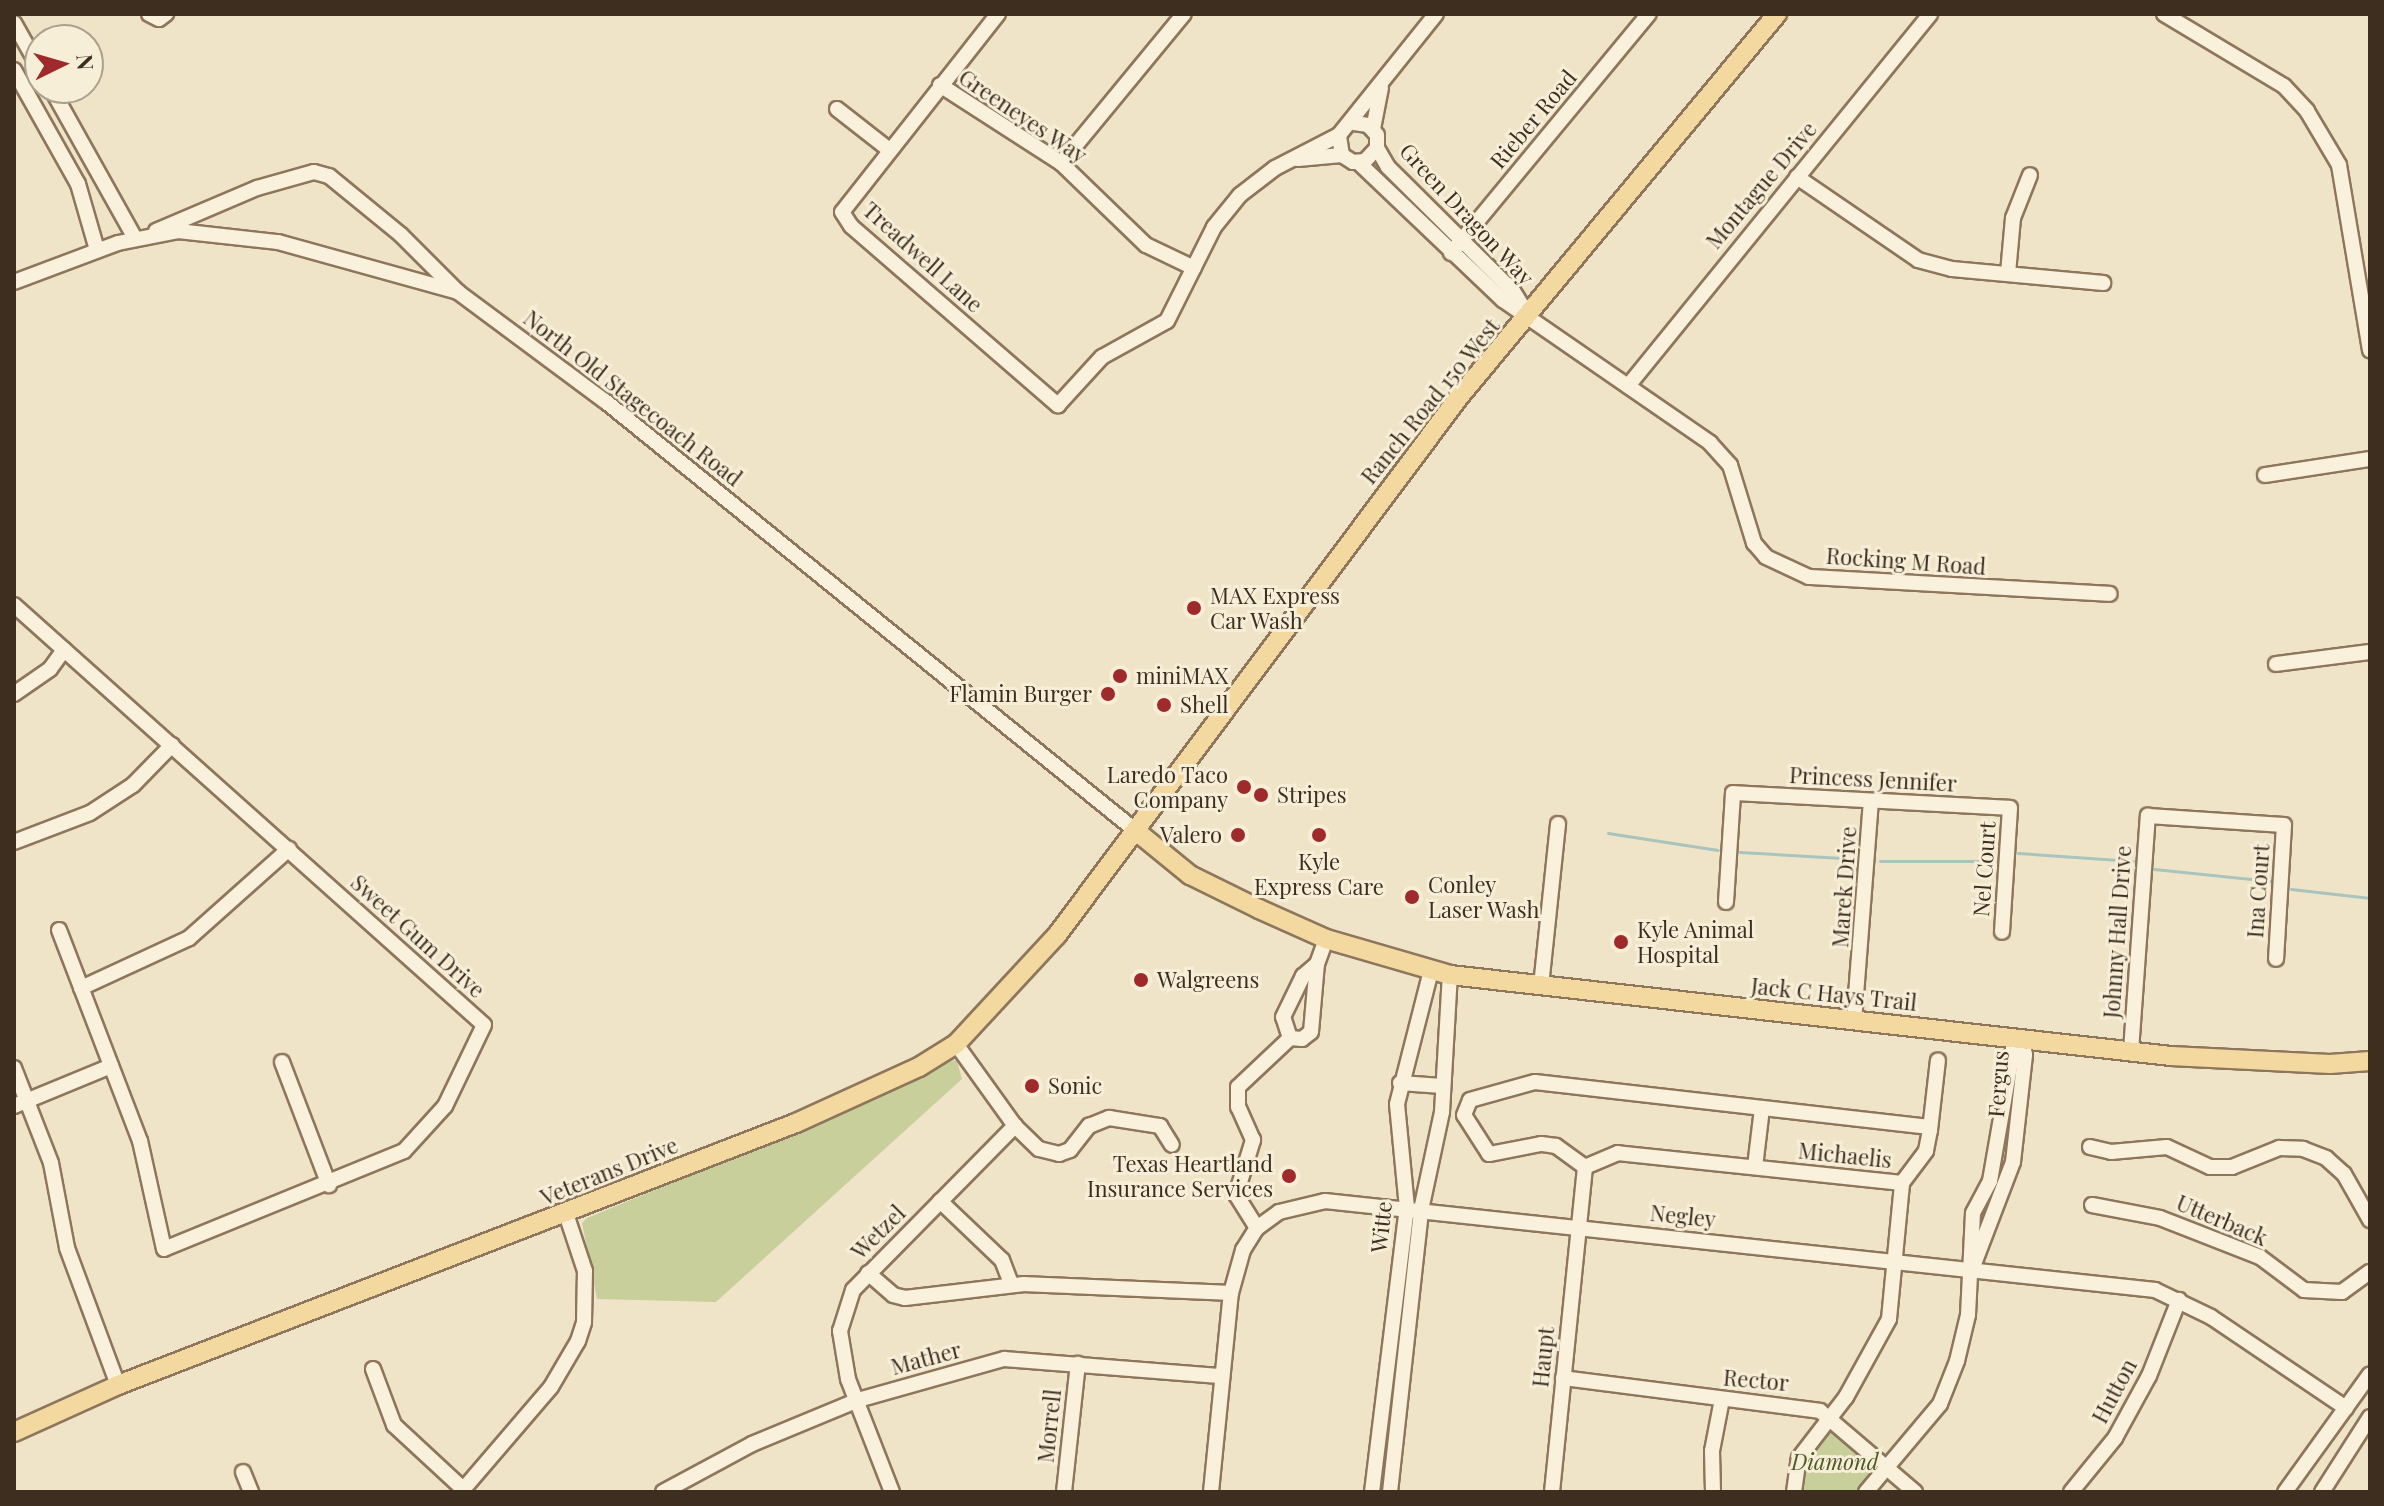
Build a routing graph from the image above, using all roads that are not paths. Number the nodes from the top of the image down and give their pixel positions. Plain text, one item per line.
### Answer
1 (149, 14) edge
2 (166, 14) edge
3 (998, 14) edge
4 (1184, 14) edge
5 (1436, 14) edge
6 (1649, 14) edge
7 (1777, 14) edge
8 (1930, 14) edge
9 (2164, 14) edge
10 (14, 23) edge
11 (24, 41) edge
12 (14, 70) edge
13 (940, 85) junction
14 (1381, 88) junction
15 (60, 104) edge
16 (837, 109) dead end
17 (1354, 123) junction
18 (1373, 129) junction
19 (1339, 135) junction
20 (1377, 148) junction
21 (888, 149) junction
22 (1342, 155) junction
23 (1298, 159) junction
24 (1061, 163) junction
25 (1359, 163) junction
26 (2030, 175) dead end
27 (1797, 177) junction
28 (151, 234) junction
29 (135, 238) junction
30 (1456, 247) junction
31 (97, 250) junction
32 (1194, 268) junction
33 (2008, 273) junction
34 (14, 282) edge
35 (2103, 283) dead end
36 (458, 292) junction
37 (1530, 318) junction
38 (2370, 350) edge
39 (1628, 386) junction
40 (2370, 459) edge
41 (2265, 475) dead end
42 (2110, 594) dead end
43 (14, 605) edge
44 (64, 650) junction
45 (2370, 652) edge
46 (2276, 664) dead end
47 (14, 694) edge
48 (172, 745) junction
49 (1871, 802) junction
50 (2010, 808) joint
51 (1558, 824) dead end
52 (2284, 825) joint
53 (1136, 831) junction
54 (14, 842) edge
55 (289, 849) junction
56 (1726, 902) dead end
57 (59, 930) dead end
58 (2002, 932) dead end
59 (1326, 939) junction
60 (2276, 959) dead end
61 (1317, 964) junction
62 (1440, 973) junction
63 (1541, 986) junction
64 (81, 988) junction
65 (1854, 1021) junction
66 (1290, 1038) junction
67 (2022, 1039) junction
68 (956, 1044) junction
69 (2131, 1051) junction
70 (1938, 1060) dead end
71 (2370, 1061) edge
72 (282, 1062) dead end
73 (111, 1066) junction
74 (14, 1068) edge
75 (1400, 1083) junction
76 (1442, 1086) junction
77 (20, 1103) edge
78 (1762, 1108) junction
79 (1442, 1112) junction
80 (1464, 1115) junction
81 (1015, 1126) junction
82 (1930, 1130) junction
83 (1172, 1145) dead end
84 (2090, 1147) dead end
85 (1585, 1167) junction
86 (1755, 1167) junction
87 (1902, 1183) junction
88 (329, 1185) junction
89 (940, 1201) junction
90 (2092, 1205) dead end
91 (1414, 1209) junction
92 (566, 1214) junction
93 (2370, 1220) edge
94 (1578, 1227) junction
95 (1257, 1228) junction
96 (1893, 1260) junction
97 (1973, 1268) junction
98 (2370, 1272) edge
99 (868, 1273) junction
100 (1011, 1284) junction
101 (1231, 1293) junction
102 (2179, 1300) junction
103 (1078, 1364) junction
104 (373, 1369) dead end
105 (2370, 1374) edge
106 (1222, 1376) junction
107 (1563, 1378) junction
108 (118, 1385) junction
109 (1722, 1399) junction
110 (858, 1400) junction
111 (2346, 1408) junction
112 (1830, 1417) junction
113 (2370, 1417) edge
114 (14, 1432) edge
115 (1377, 1450) junction
116 (1394, 1452) junction
117 (1888, 1469) junction
118 (243, 1472) dead end
119 (462, 1491) edge
120 (251, 1492) edge
121 (663, 1492) edge
122 (892, 1492) edge
123 (1064, 1492) edge
124 (1211, 1492) edge
125 (1372, 1492) edge
126 (1390, 1492) edge
127 (1552, 1492) edge
128 (1713, 1492) edge
129 (1794, 1492) edge
130 (1866, 1492) edge
131 (1915, 1492) edge
132 (2071, 1492) edge
133 (2285, 1492) edge
134 (2322, 1492) edge

1 - 2 street
3 - 13 street, Treadwell Lane
4 - 24 street
5 - 14 street
6 - 30 street, Rieber Road
7 - 37 main road, Ranch Road 150 West
8 - 27 street, Montague Drive
9 - 38 street
10 - 11 street
12 - 31 street
13 - 21 street, Treadwell Lane
13 - 24 street, Greeneyes Way
14 - 17 street
14 - 18 street
15 - 29 street
16 - 21 street
17 - 18 street
17 - 19 street
18 - 20 street
19 - 22 street
19 - 23 street
20 - 25 street
20 - 30 street, Green Dragon Way
21 - 32 street, Treadwell Lane
22 - 23 street
22 - 25 street
23 - 32 street
24 - 32 street, Greeneyes Way
25 - 30 street, Green Dragon Way
26 - 33 street
27 - 33 street
27 - 39 street, Montague Drive
28 - 29 street, North Old Stagecoach Road
28 - 36 street, North Old Stagecoach Road
28 - 36 street
29 - 31 street, North Old Stagecoach Road
30 - 37 street, Green Dragon Way
31 - 34 street, North Old Stagecoach Road
33 - 35 street
36 - 53 street, North Old Stagecoach Road
37 - 39 street, Rocking M Road
37 - 53 main road, Ranch Road 150 West
39 - 42 street, Rocking M Road
40 - 41 street
43 - 44 street, Sweet Gum Drive
44 - 47 street
44 - 48 street, Sweet Gum Drive
45 - 46 street
48 - 54 street
48 - 55 street, Sweet Gum Drive
49 - 50 street, Princess Jennifer
49 - 56 street, Princess Jennifer
49 - 65 street, Marek Drive
50 - 58 street, Nel Court
51 - 63 street
52 - 60 street, Ina Court
52 - 69 street, Johnny Hall Drive
53 - 59 main road, Jack C Hays Trail
53 - 68 main road, Veterans Drive
55 - 64 street
55 - 88 street, Sweet Gum Drive
57 - 64 street, Sweet Gum Drive
59 - 61 street
59 - 62 main road, Jack C Hays Trail
61 - 66 street
61 - 66 street
62 - 63 main road, Jack C Hays Trail
62 - 75 street, Witte
62 - 76 street, Witte
63 - 65 main road, Jack C Hays Trail
64 - 73 street, Sweet Gum Drive
65 - 67 main road, Jack C Hays Trail
66 - 95 street
67 - 69 main road, Jack C Hays Trail
67 - 97 street, Fergus
68 - 81 street
68 - 92 main road, Veterans Drive
69 - 71 main road, Jack C Hays Trail
70 - 82 street
72 - 88 street
73 - 77 street
73 - 88 street, Sweet Gum Drive
74 - 77 street
75 - 76 street
75 - 91 street, Witte
76 - 79 street, Witte
77 - 108 street
78 - 80 street, Michaelis
78 - 82 street, Michaelis
78 - 86 street
79 - 80 street
79 - 91 street, Witte
80 - 85 street
81 - 83 street
81 - 89 street, Wetzel
82 - 87 street, Michaelis
84 - 93 street, Utterback
85 - 86 street, Michaelis
85 - 94 street, Haupt
86 - 87 street, Michaelis
87 - 96 street
89 - 99 street, Wetzel
89 - 100 street
90 - 98 street, Utterback
91 - 94 street, Negley
91 - 95 street, Negley
91 - 115 street, Witte
91 - 116 street, Witte
92 - 108 main road, Veterans Drive
92 - 119 street
94 - 96 street, Negley
94 - 107 street, Haupt
95 - 101 street
96 - 97 street, Negley
96 - 112 street
97 - 102 street, Negley
97 - 117 street, Fergus
99 - 100 street
99 - 110 street, Wetzel
100 - 101 street
101 - 106 street
102 - 111 street, Negley
102 - 132 street, Hutton
103 - 106 street, Mather
103 - 110 street, Mather
103 - 123 street, Morrell
104 - 119 street
105 - 111 street
106 - 124 street
107 - 109 street, Rector
107 - 127 street, Haupt
108 - 114 main road, Veterans Drive
109 - 112 street, Rector
109 - 128 street
110 - 121 street, Mather
110 - 122 street, Wetzel
111 - 133 street
112 - 117 street, Rector
112 - 129 street
113 - 134 street
115 - 116 street
115 - 125 street, Witte
116 - 126 street, Witte
117 - 130 street, Fergus
117 - 131 street, Rector
118 - 120 street

